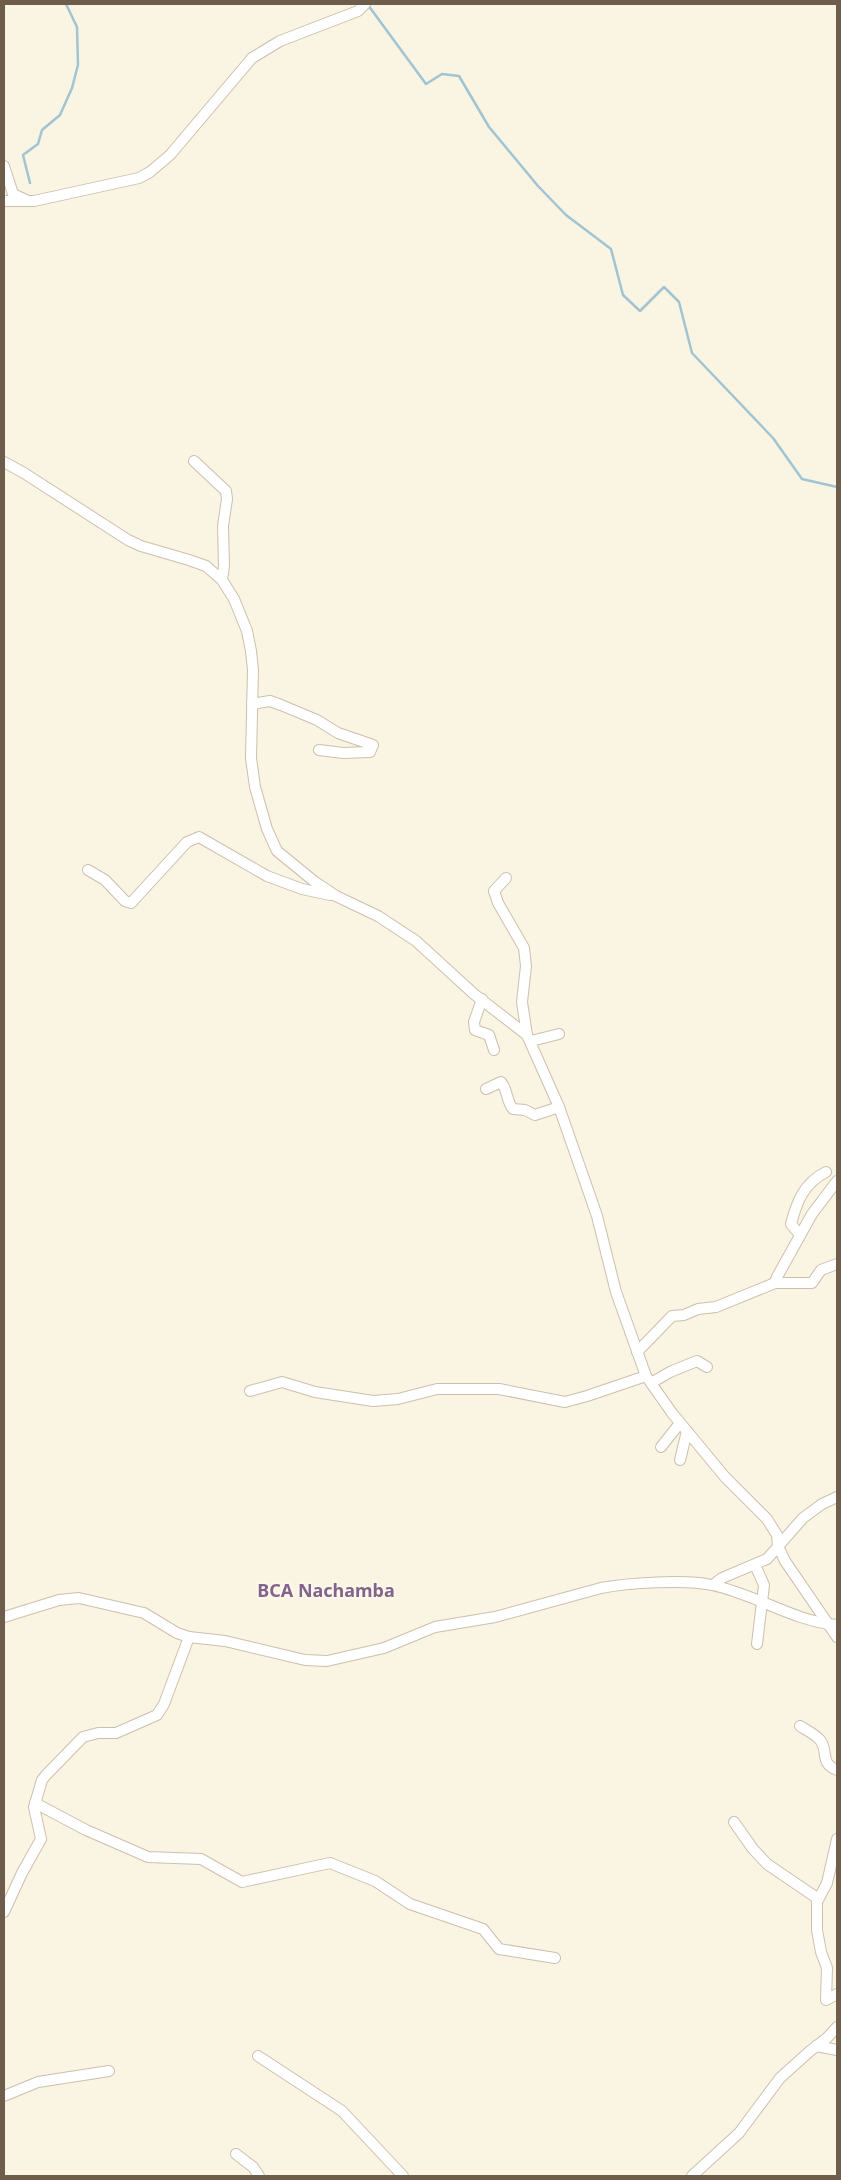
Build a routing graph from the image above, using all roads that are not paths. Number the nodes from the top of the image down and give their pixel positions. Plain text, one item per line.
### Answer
1 (364, 5) edge
2 (4, 166) edge
3 (4, 201) edge
4 (34, 201) junction
5 (194, 461) dead end
6 (4, 462) edge
7 (222, 580) junction
8 (252, 704) junction
9 (319, 750) dead end
10 (88, 870) dead end
11 (506, 878) dead end
12 (336, 896) junction
13 (482, 1000) junction
14 (559, 1034) dead end
15 (529, 1038) junction
16 (494, 1050) dead end
17 (486, 1088) dead end
18 (559, 1107) junction
19 (826, 1172) dead end
20 (837, 1181) edge
21 (800, 1236) junction
22 (837, 1264) edge
23 (776, 1283) junction
24 (637, 1352) junction
25 (706, 1367) dead end
26 (648, 1379) junction
27 (250, 1391) dead end
28 (684, 1427) junction
29 (661, 1447) dead end
30 (680, 1460) dead end
31 (837, 1497) edge
32 (778, 1546) junction
33 (755, 1565) junction
34 (713, 1585) junction
35 (763, 1603) junction
36 (4, 1617) edge
37 (832, 1625) edge
38 (189, 1637) junction
39 (837, 1637) edge
40 (757, 1644) dead end
41 (800, 1726) dead end
42 (837, 1770) edge
43 (35, 1803) junction
44 (734, 1822) dead end
45 (837, 1839) edge
46 (818, 1900) junction
47 (4, 1912) edge
48 (555, 1958) dead end
49 (835, 1999) edge
50 (837, 2027) edge
51 (816, 2046) junction
52 (837, 2050) edge
53 (258, 2056) dead end
54 (109, 2071) dead end
55 (4, 2096) edge
56 (236, 2154) dead end
57 (259, 2176) edge
58 (403, 2176) edge
59 (692, 2176) edge

1 - 4 street
2 - 4 street
3 - 4 street
5 - 7 street
6 - 7 street
7 - 8 street
8 - 9 street
8 - 12 street
10 - 12 street
11 - 15 street
12 - 13 street
13 - 15 street
13 - 16 street
14 - 15 street
15 - 18 street
17 - 18 street
18 - 24 street
19 - 21 street
20 - 21 street
21 - 23 street
22 - 23 street
23 - 24 street
24 - 26 street
25 - 26 street
26 - 27 street
26 - 28 street
28 - 29 street
28 - 30 street
28 - 32 street
31 - 32 street
32 - 33 street
32 - 37 street
33 - 34 street
33 - 35 street
34 - 35 street
34 - 38 street
35 - 37 street
35 - 40 street
36 - 38 street
37 - 39 street
38 - 43 street
41 - 42 street
43 - 47 street
43 - 48 street
44 - 46 street
45 - 46 street
46 - 49 street
50 - 51 street
51 - 52 street
51 - 59 street
53 - 58 street
54 - 55 street
56 - 57 street

